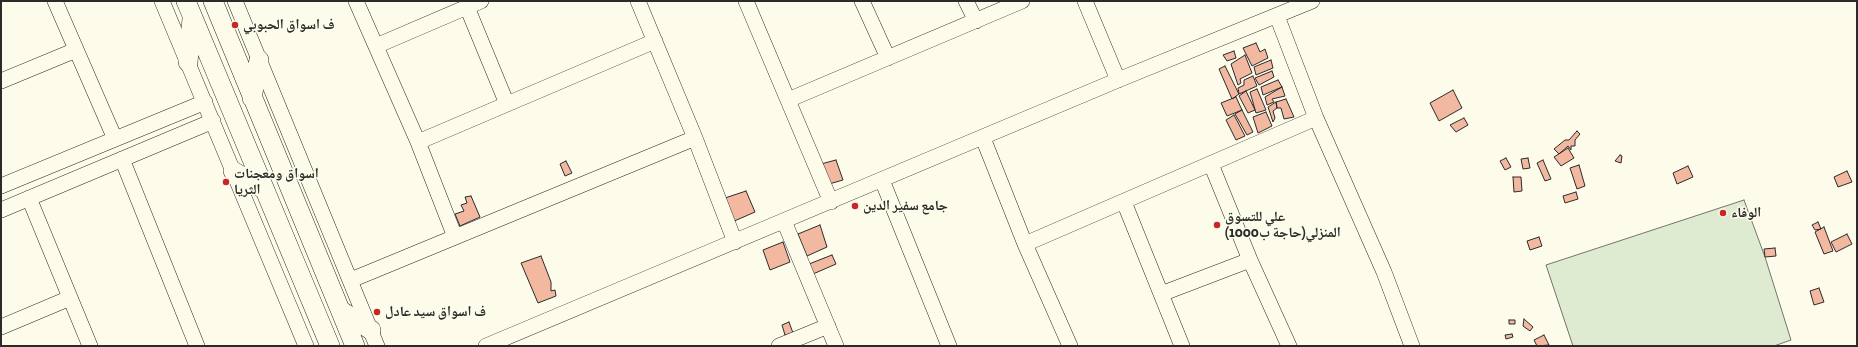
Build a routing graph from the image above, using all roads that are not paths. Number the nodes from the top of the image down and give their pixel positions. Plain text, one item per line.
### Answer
1 (55, 1) edge
2 (162, 1) edge
3 (213, 1) edge
4 (235, 1) edge
5 (356, 1) edge
6 (481, 1) edge
7 (638, 1) edge
8 (746, 1) edge
9 (862, 1) edge
10 (966, 1) edge
11 (1022, 1) edge
12 (1085, 1) edge
13 (1312, 1) edge
14 (467, 7) junction
15 (189, 8) edge
16 (1277, 16) junction
17 (976, 21) junction
18 (655, 41) junction
19 (376, 46) junction
20 (76, 50) junction
21 (888, 58) junction
22 (259, 60) junction
23 (188, 62) junction
24 (1118, 80) junction
25 (1, 81) edge
26 (252, 98) junction
27 (788, 100) junction
28 (205, 102) junction
29 (507, 104) junction
30 (1316, 118) junction
31 (213, 121) junction
32 (695, 138) junction
33 (984, 138) junction
34 (115, 139) junction
35 (418, 142) junction
36 (122, 159) junction
37 (1211, 164) junction
38 (233, 171) junction
39 (882, 180) junction
40 (1, 186) edge
41 (266, 190) junction
42 (29, 198) junction
43 (831, 202) junction
44 (1124, 202) junction
45 (1, 210) edge
46 (784, 221) junction
47 (455, 237) junction
48 (735, 242) junction
49 (1025, 244) junction
50 (1250, 260) junction
51 (351, 280) junction
52 (1161, 294) junction
53 (70, 298) junction
54 (340, 310) junction
55 (828, 326) junction
56 (1, 327) edge
57 (374, 338) edge
58 (502, 343) edge
59 (90, 346) edge
60 (197, 346) edge
61 (306, 346) edge
62 (330, 346) edge
63 (355, 346) edge
64 (486, 346) edge
65 (779, 346) edge
66 (836, 346) edge
67 (949, 346) edge
68 (1070, 346) edge
69 (1182, 346) edge
70 (1289, 346) edge
71 (1412, 346) edge

1 - 20 street
2 - 23 street
3 - 26 main road
4 - 22 street
5 - 19 street
6 - 14 street
7 - 18 street
8 - 27 street
9 - 21 street
10 - 17 street
11 - 17 street
12 - 24 street
13 - 16 street
14 - 19 street
14 - 29 street
15 - 23 main road
15 - 41 main road
16 - 24 street
16 - 30 street
17 - 21 street
18 - 29 street
18 - 32 street
19 - 35 street
20 - 25 street
20 - 34 street
21 - 27 street
22 - 26 main road
22 - 51 street
23 - 28 street
24 - 33 street
26 - 54 main road
27 - 43 street
28 - 31 street
28 - 34 street
29 - 35 street
30 - 37 street
30 - 71 street
31 - 36 street
31 - 38 street
32 - 47 street
32 - 48 street
33 - 39 street
33 - 49 street
34 - 40 street
35 - 47 street
36 - 42 street
36 - 60 street
37 - 44 street
37 - 50 street
38 - 41 main road
38 - 61 street
39 - 43 street
39 - 67 street
41 - 62 main road
42 - 45 street
42 - 53 street
43 - 46 street
44 - 49 street
44 - 52 street
46 - 48 street
46 - 55 street
47 - 51 street
48 - 58 street
49 - 68 street
50 - 52 street
50 - 70 street
51 - 57 street
52 - 69 street
53 - 56 street
53 - 59 street
54 - 57 main road
54 - 63 main road
55 - 65 street
55 - 66 street
58 - 64 street

